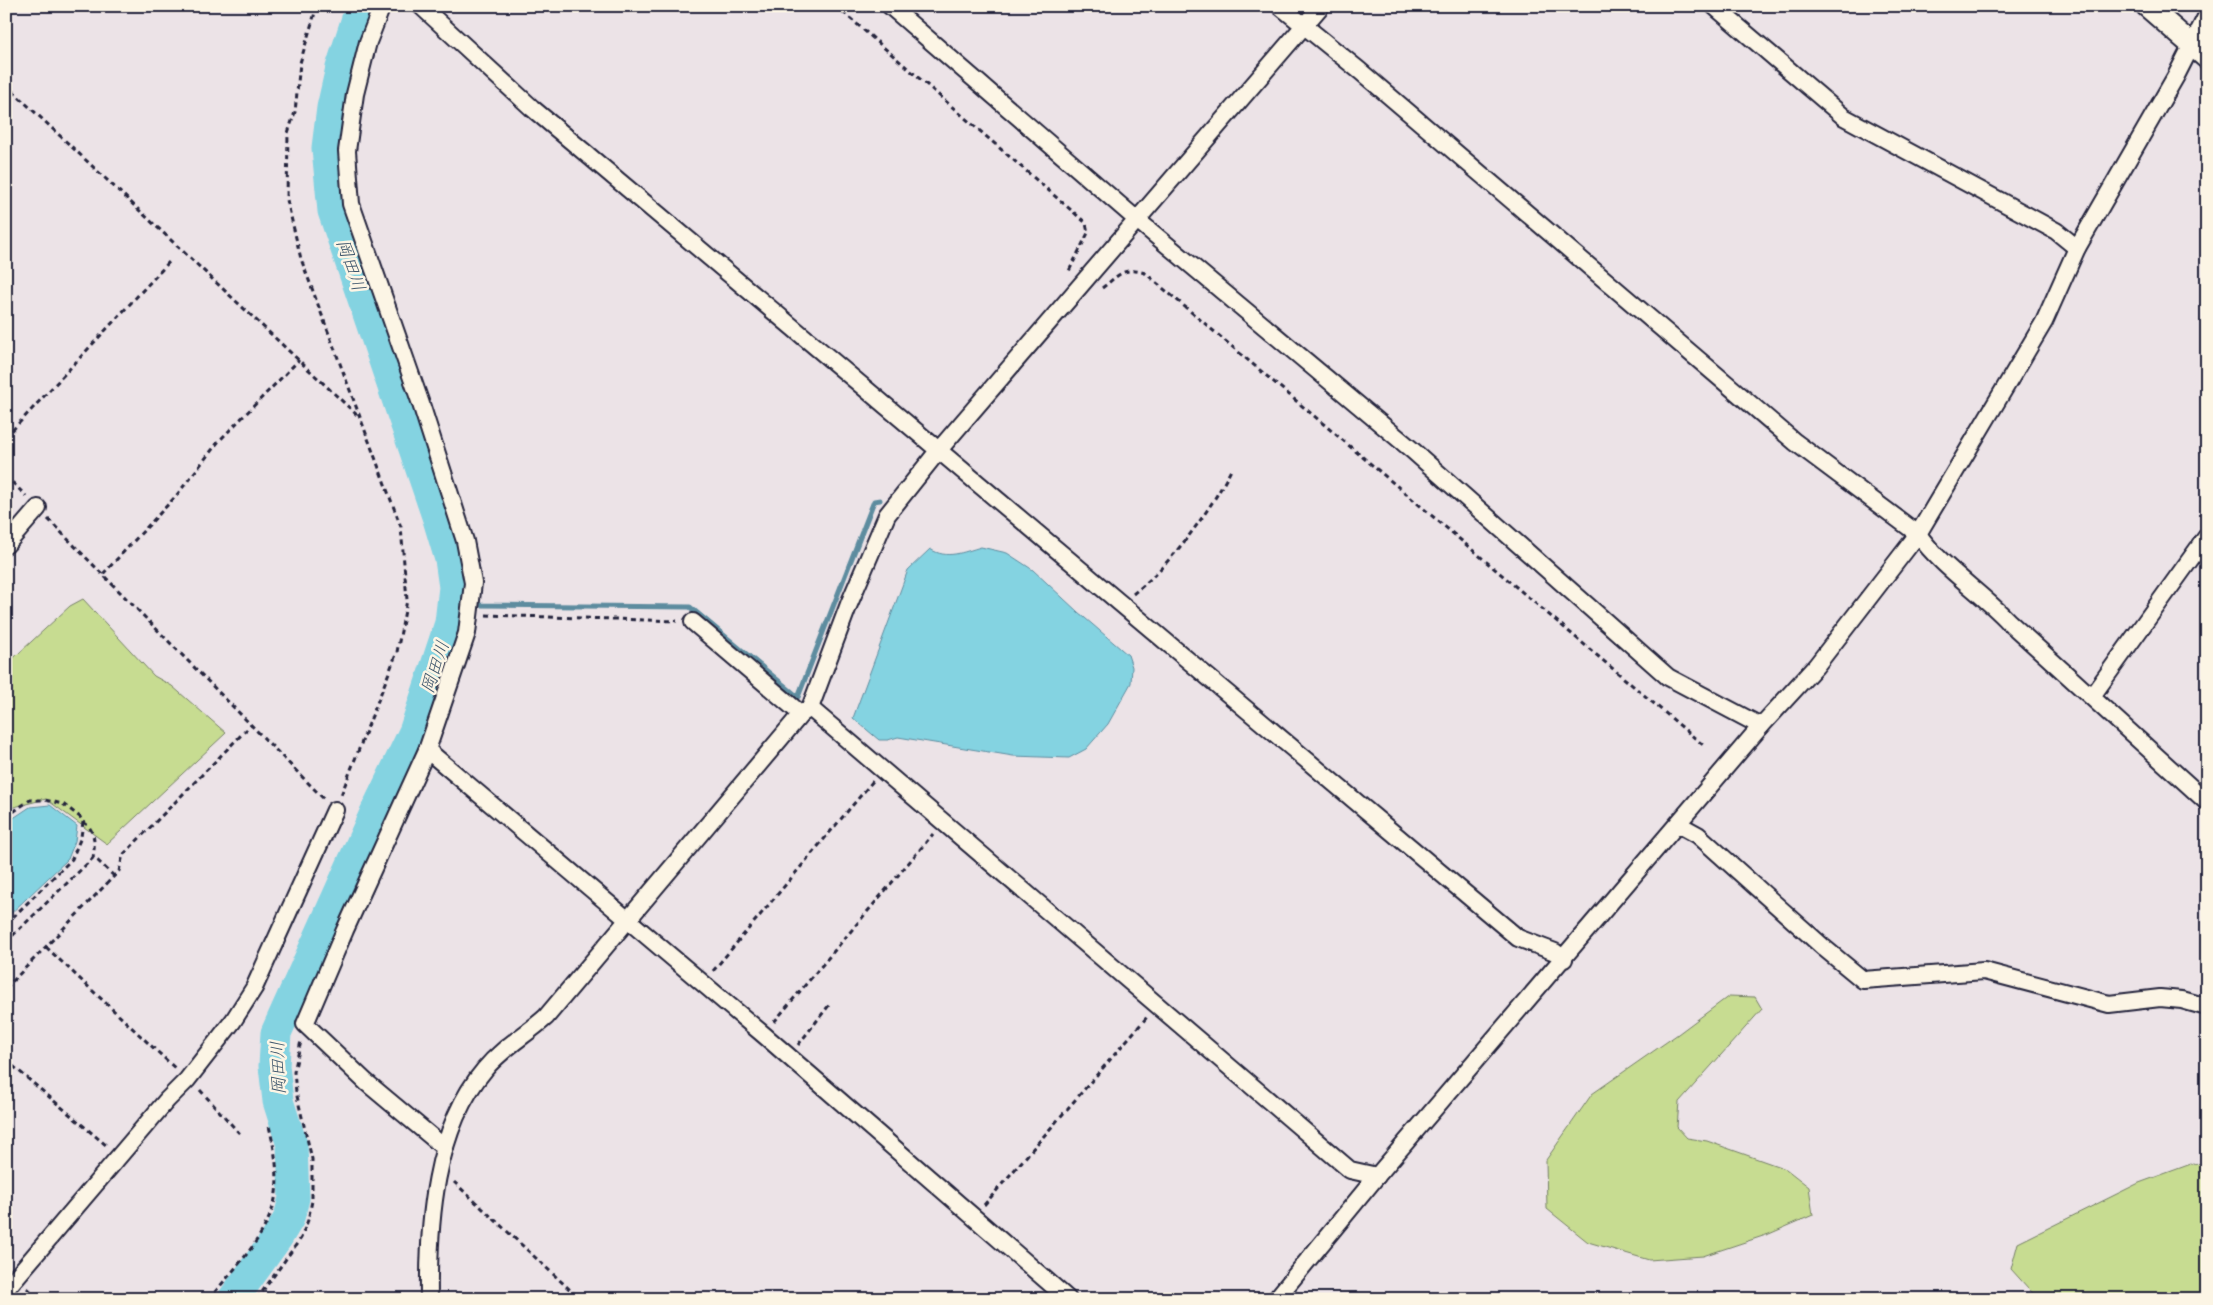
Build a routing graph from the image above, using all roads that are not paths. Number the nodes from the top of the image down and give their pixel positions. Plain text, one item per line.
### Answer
1 (382, 6) edge
2 (421, 6) edge
3 (890, 6) edge
4 (1280, 6) edge
5 (1321, 6) edge
6 (1714, 6) edge
7 (2147, 6) edge
8 (2207, 15) edge
9 (1303, 27) junction
10 (2199, 52) edge
11 (1136, 219) junction
12 (2077, 248) junction
13 (938, 450) junction
14 (38, 508) road end
15 (1918, 534) junction
16 (2207, 536) edge
17 (6, 545) edge
18 (693, 622) road end
19 (2092, 696) junction
20 (806, 711) junction
21 (1761, 726) junction
22 (427, 750) junction
23 (2207, 802) edge
24 (335, 810) road end
25 (1678, 824) junction
26 (628, 919) junction
27 (1564, 959) junction
28 (2207, 1007) edge
29 (445, 1148) junction
30 (1378, 1176) junction
31 (6, 1289) edge
32 (429, 1299) edge
33 (1068, 1299) edge
34 (1276, 1299) edge

1 - 22 street
2 - 13 street
3 - 11 street
4 - 9 street
5 - 9 street
6 - 12 street
7 - 10 street
8 - 10 street
9 - 11 street
9 - 15 street
10 - 12 street
11 - 13 street
11 - 21 street
12 - 15 street
13 - 20 street
13 - 27 street
14 - 17 street
15 - 19 street
15 - 21 street
16 - 19 street
18 - 20 street
19 - 23 street
20 - 26 street
20 - 30 street
21 - 25 street
22 - 26 street
22 - 29 street
24 - 31 street
25 - 27 street
25 - 28 street
26 - 29 street
26 - 33 street
27 - 30 street
29 - 32 street
30 - 34 street

